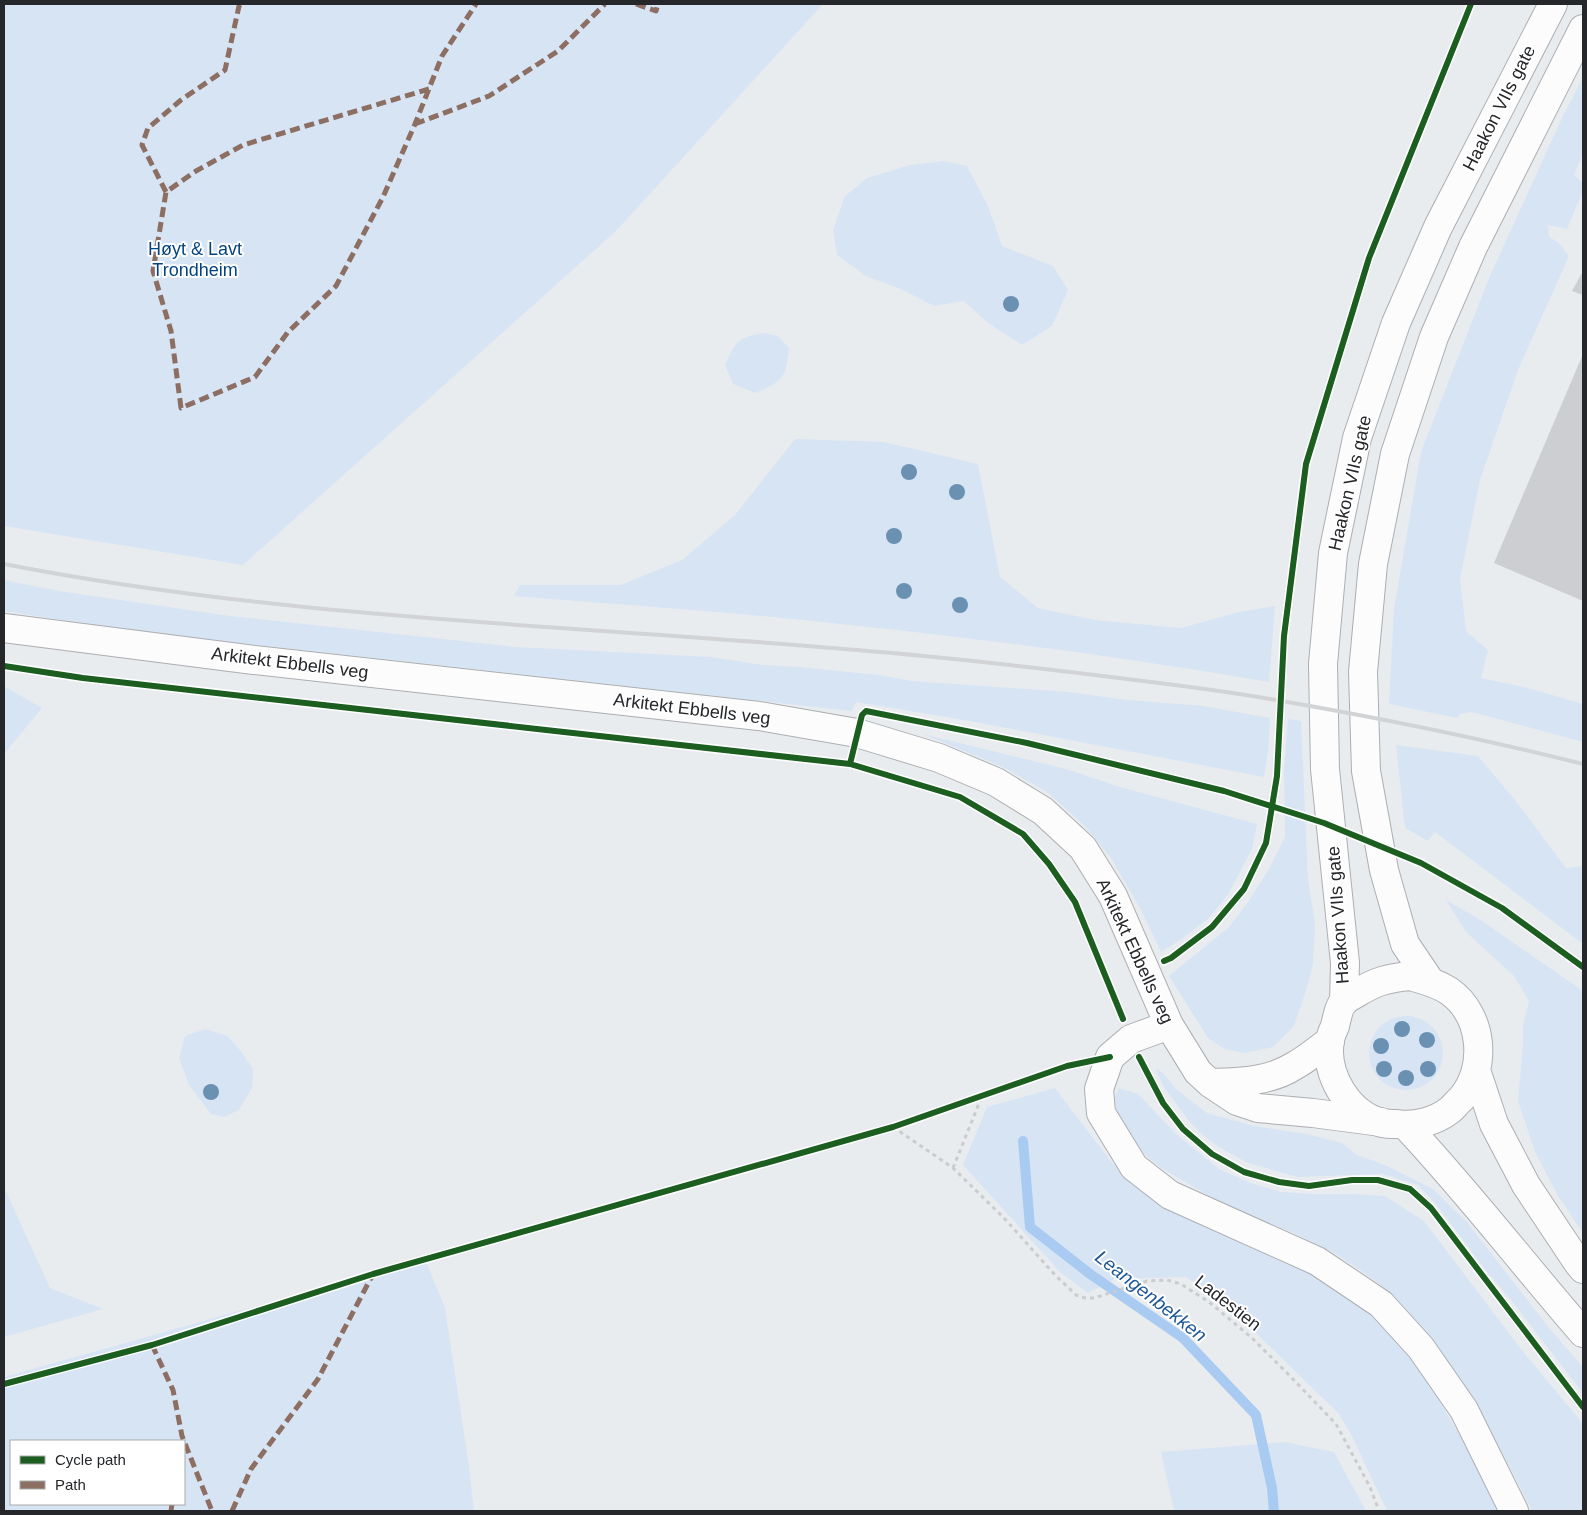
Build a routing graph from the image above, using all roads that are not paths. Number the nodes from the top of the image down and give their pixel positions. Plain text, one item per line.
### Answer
1 (1553, 4) edge
2 (1583, 29) edge
3 (4, 628) edge
4 (1430, 981) junction
5 (1344, 1002) junction
6 (1169, 1025) junction
7 (1330, 1041) junction
8 (1476, 1070) junction
9 (1210, 1083) junction
10 (1393, 1124) junction
11 (1583, 1269) edge
12 (1583, 1333) edge
13 (1514, 1511) edge

1 - 5 main road, Haakon VIIs gate
2 - 4 main road
3 - 6 main road, Arkitekt Ebbells veg
4 - 5 main road
4 - 8 main road
5 - 7 main road
6 - 9 main road, Arkitekt Ebbells veg
6 - 13 main road
7 - 9 main road
7 - 10 main road
8 - 10 main road
8 - 11 main road
9 - 10 main road, Arkitekt Ebbells veg
10 - 12 main road

